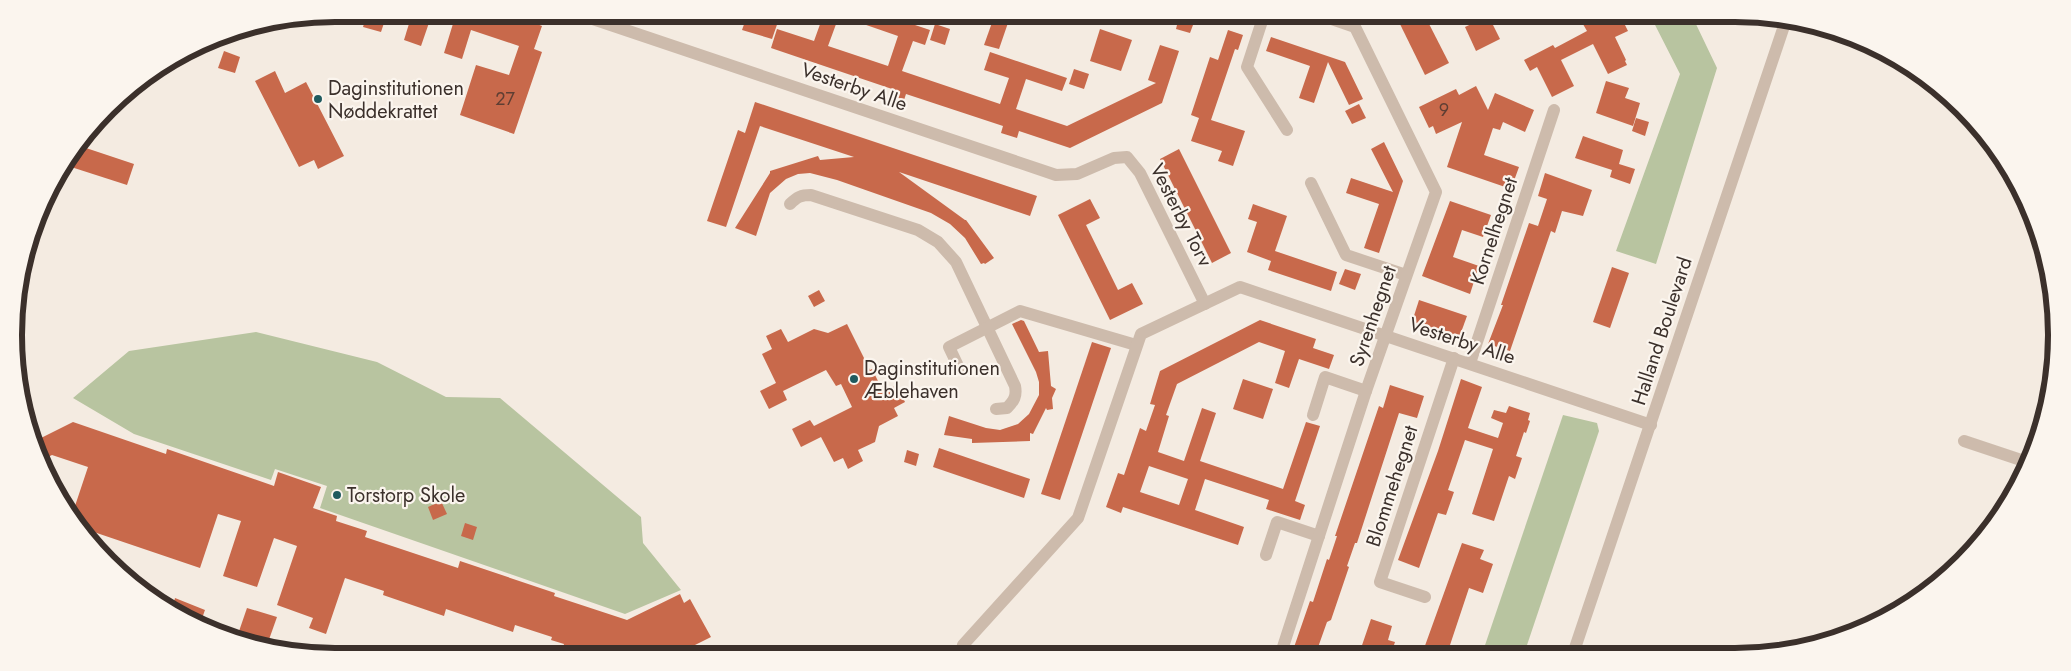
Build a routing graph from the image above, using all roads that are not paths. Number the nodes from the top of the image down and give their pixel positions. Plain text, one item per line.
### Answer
1 (602, 22) edge
2 (1262, 22) edge
3 (1357, 23) edge
4 (1784, 26) edge
5 (1554, 110) dead end
6 (1288, 130) dead end
7 (1114, 158) joint
8 (1311, 183) dead end
9 (790, 204) dead end
10 (1406, 275) junction
11 (1205, 304) junction
12 (988, 326) junction
13 (1386, 336) junction
14 (1136, 345) junction
15 (1454, 358) junction
16 (1470, 363) junction
17 (959, 368) dead end
18 (1366, 391) junction
19 (996, 409) dead end
20 (1313, 415) dead end
21 (1651, 425) junction
22 (1964, 441) dead end
23 (2022, 460) edge
24 (1319, 536) junction
25 (1266, 555) dead end
26 (1424, 597) dead end
27 (962, 648) edge
28 (1282, 648) edge
29 (1575, 648) edge

1 - 7 street, Vesterby Alle
2 - 6 street
3 - 10 street, Syrenhegnet
4 - 21 street, Halland Boulevard
5 - 16 street, Kornelhegnet
7 - 11 street, Vesterby Torv
8 - 10 street
9 - 12 street
10 - 13 street, Syrenhegnet
11 - 13 street, Vesterby Alle
11 - 14 street, Vesterby Alle
12 - 14 street
12 - 17 street
12 - 19 street
13 - 15 street, Vesterby Alle
13 - 18 street, Syrenhegnet
14 - 27 street
15 - 16 street, Vesterby Alle
15 - 26 street, Blommehegnet
16 - 21 street, Vesterby Alle
18 - 20 street
18 - 24 street, Syrenhegnet
21 - 29 street, Halland Boulevard
22 - 23 street
24 - 25 street
24 - 28 street, Syrenhegnet

